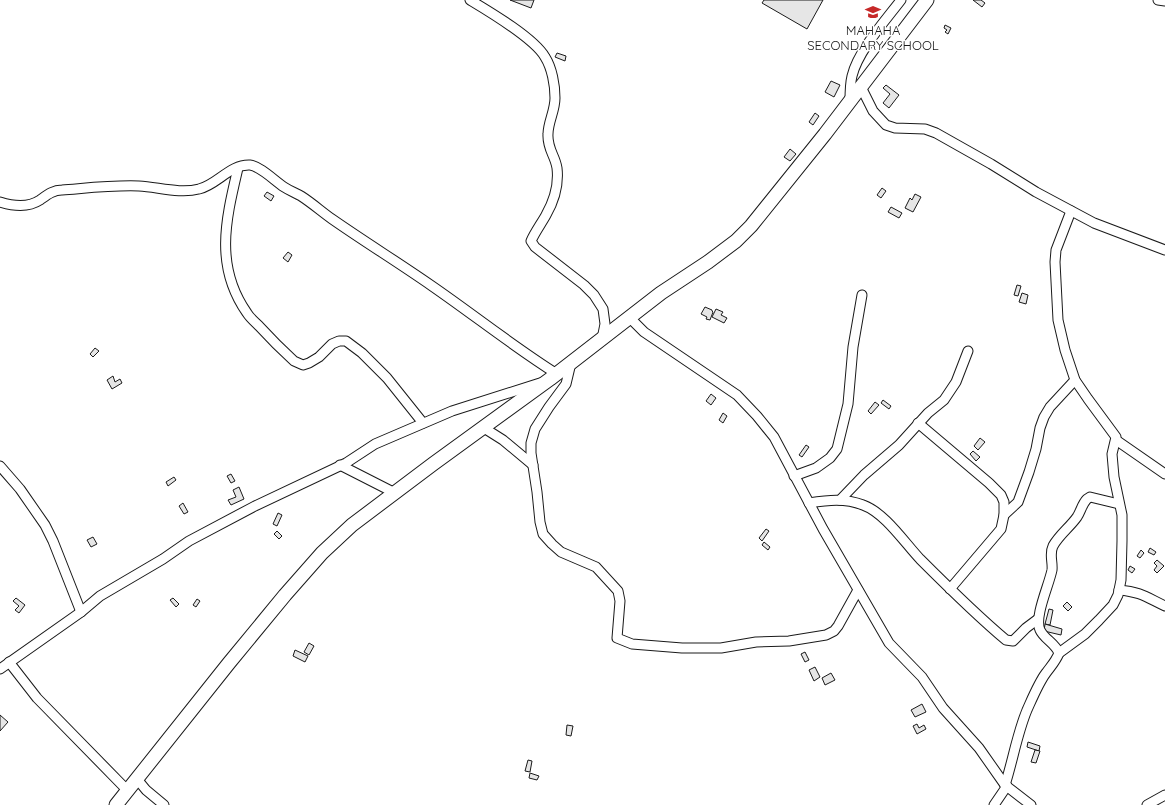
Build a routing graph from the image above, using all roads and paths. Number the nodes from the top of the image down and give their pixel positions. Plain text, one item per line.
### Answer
1 (470, 0) edge
2 (901, 0) edge
3 (927, 0) edge
4 (1158, 0) edge
5 (1165, 1) edge
6 (861, 87) junction
7 (850, 101) junction
8 (238, 168) junction
9 (0, 202) edge
10 (1071, 211) junction
11 (1165, 250) edge
12 (862, 295) dead end
13 (630, 318) junction
14 (602, 339) junction
15 (968, 351) dead end
16 (571, 364) junction
17 (554, 377) junction
18 (1075, 380) junction
19 (423, 423) junction
20 (918, 423) junction
21 (484, 428) junction
22 (1116, 440) junction
23 (340, 465) junction
24 (533, 465) junction
25 (0, 466) edge
26 (1165, 474) edge
27 (794, 476) junction
28 (395, 493) junction
29 (840, 500) junction
30 (809, 503) junction
31 (1119, 504) junction
32 (1004, 514) junction
33 (950, 589) junction
34 (858, 590) junction
35 (1119, 590) junction
36 (1165, 606) edge
37 (81, 612) junction
38 (1038, 619) junction
39 (1059, 653) junction
40 (9, 662) junction
41 (0, 669) edge
42 (137, 779) junction
43 (1006, 785) junction
44 (128, 790) junction
45 (1165, 794) edge
46 (1028, 803) edge
47 (116, 805) edge
48 (164, 805) edge
49 (994, 805) edge
50 (1147, 805) edge

1 - 14 street
2 - 7 street
3 - 6 main road
4 - 5 street
6 - 7 main road
6 - 10 street
7 - 13 main road
8 - 9 street
8 - 17 street
8 - 19 street
10 - 11 street
10 - 18 street
12 - 27 street
13 - 14 main road
13 - 27 street
14 - 16 main road
15 - 20 street
16 - 17 main road
16 - 24 street
17 - 19 street
17 - 21 main road
18 - 22 street
18 - 32 street
19 - 23 street
20 - 29 street
20 - 32 street
21 - 24 street
21 - 28 main road
22 - 26 street
22 - 31 street
23 - 28 street
23 - 37 street
24 - 34 street
25 - 37 street
27 - 30 street
28 - 42 main road
29 - 30 street
29 - 33 street
30 - 34 street
31 - 35 street
31 - 38 street
32 - 33 street
33 - 38 street
34 - 43 street
35 - 36 street
35 - 39 street
37 - 40 street
38 - 39 street
39 - 43 street
40 - 41 street
40 - 44 street
42 - 44 main road
42 - 48 street
43 - 46 street
43 - 49 street
44 - 47 main road
45 - 50 street

